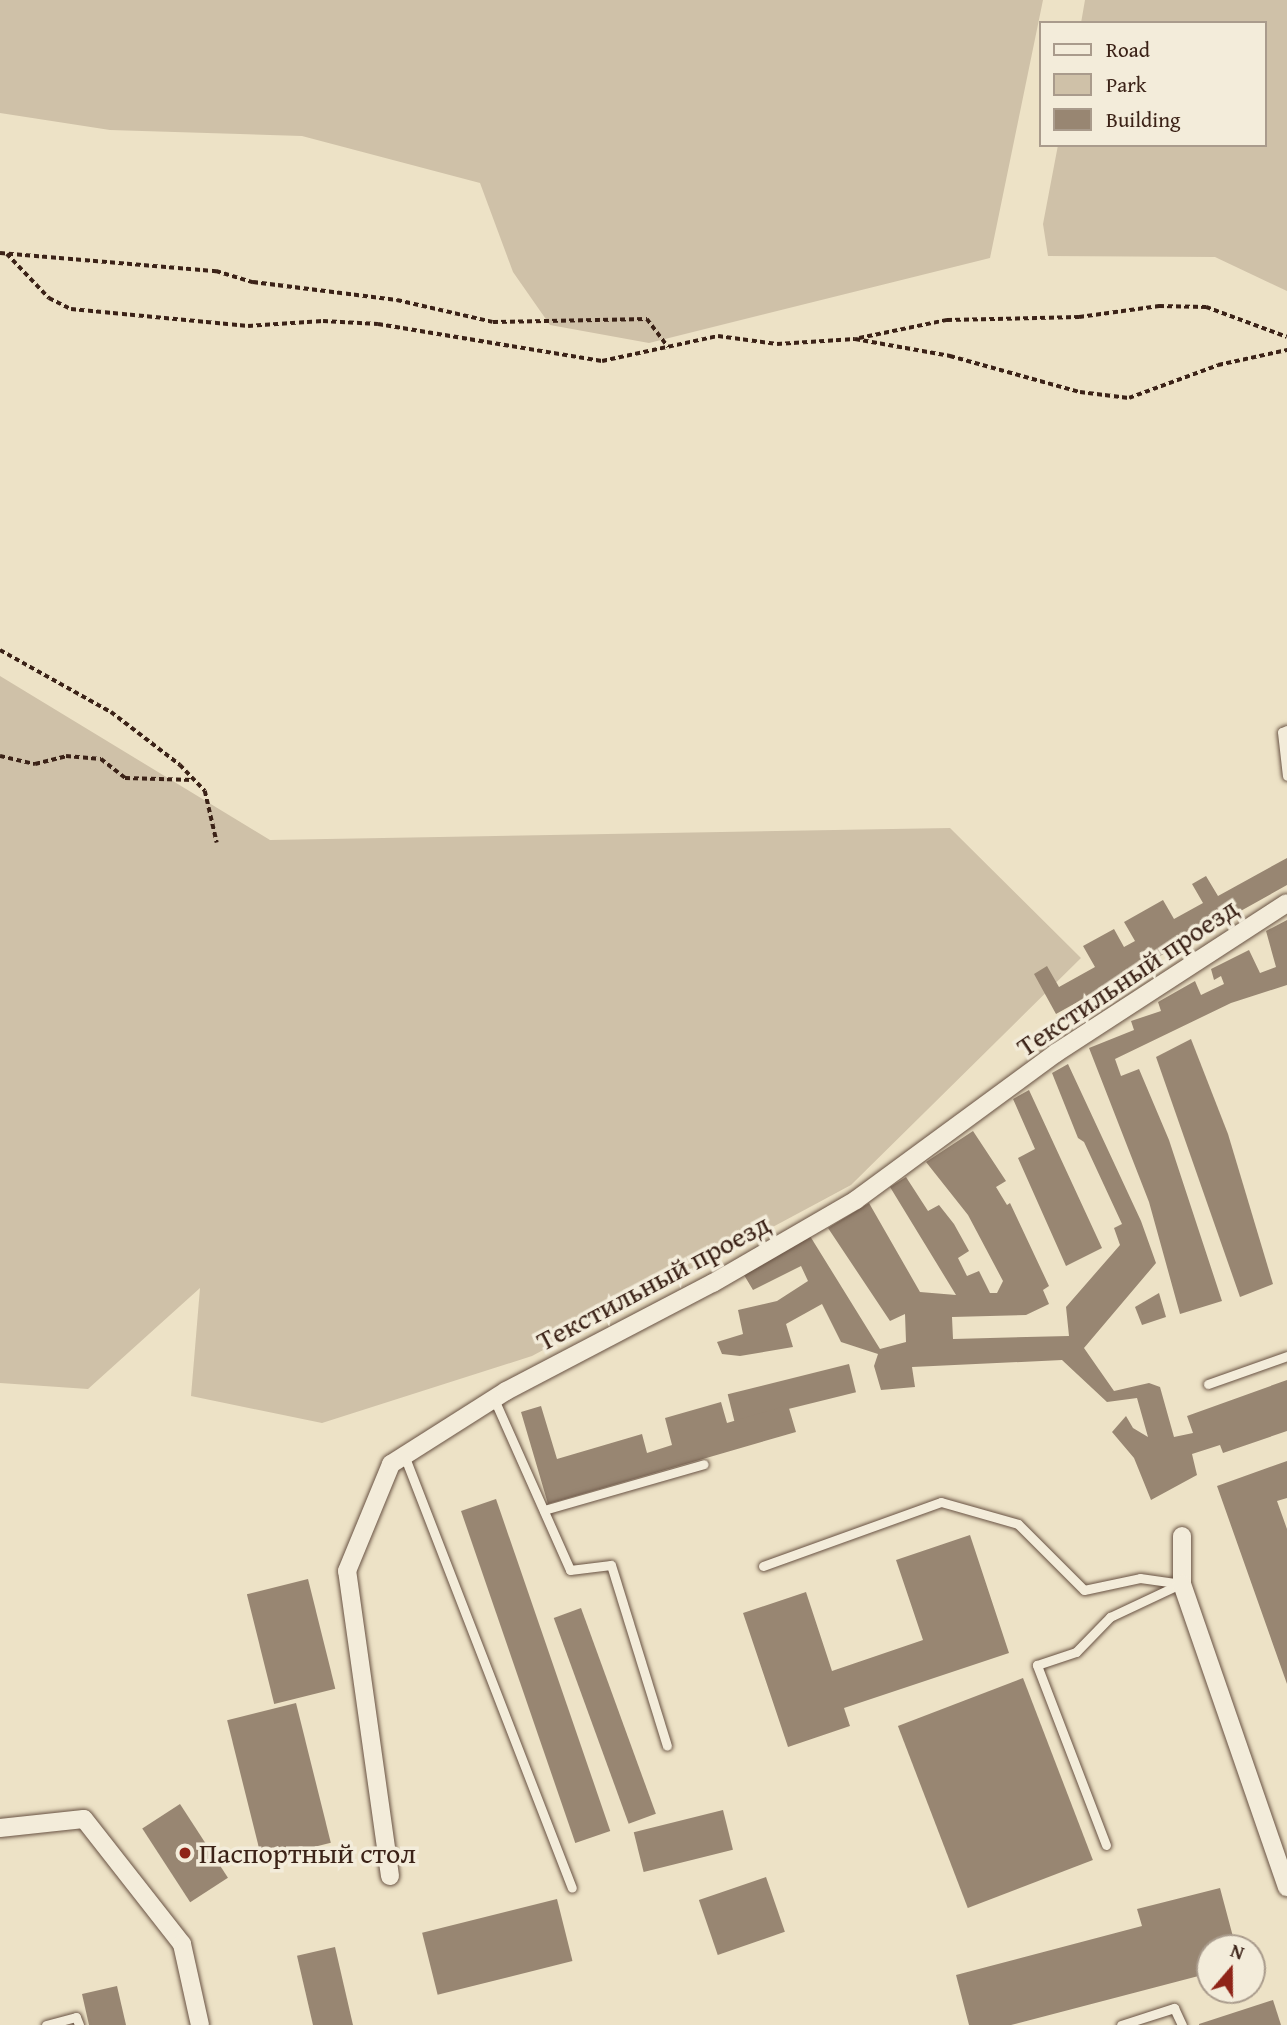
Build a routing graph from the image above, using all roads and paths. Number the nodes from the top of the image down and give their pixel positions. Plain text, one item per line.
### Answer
1 (0, 253) edge
2 (7, 254) junction
3 (1287, 337) edge
4 (855, 339) junction
5 (668, 347) junction
6 (1287, 350) edge
7 (0, 650) edge
8 (1287, 730) edge
9 (0, 756) edge
10 (1287, 776) edge
11 (195, 780) junction
12 (217, 843) dead end
13 (1287, 903) edge
14 (1287, 1356) edge
15 (1208, 1384) dead end
16 (494, 1399) junction
17 (404, 1455) junction
18 (704, 1464) dead end
19 (544, 1510) junction
20 (1182, 1536) dead end
21 (763, 1566) dead end
22 (1182, 1584) junction
23 (667, 1746) dead end
24 (0, 1828) edge
25 (1106, 1845) dead end
26 (390, 1876) dead end
27 (1287, 1887) edge
28 (572, 1888) dead end
29 (46, 2025) edge
30 (79, 2025) edge
31 (200, 2025) edge
32 (1121, 2025) edge
33 (1182, 2025) edge

1 - 2 path
2 - 5 path
2 - 5 path
3 - 4 path
4 - 5 path
4 - 6 path
7 - 11 path
8 - 10 lane
9 - 11 path
11 - 12 path
13 - 16 street, Текстильный проезд
14 - 15 lane
16 - 17 street, Текстильный проезд
16 - 19 lane
17 - 26 street, Текстильный проезд
17 - 28 lane
18 - 19 lane
19 - 23 lane
20 - 22 street
21 - 22 lane
22 - 25 lane
22 - 27 street
24 - 31 street
29 - 30 lane
32 - 33 lane

